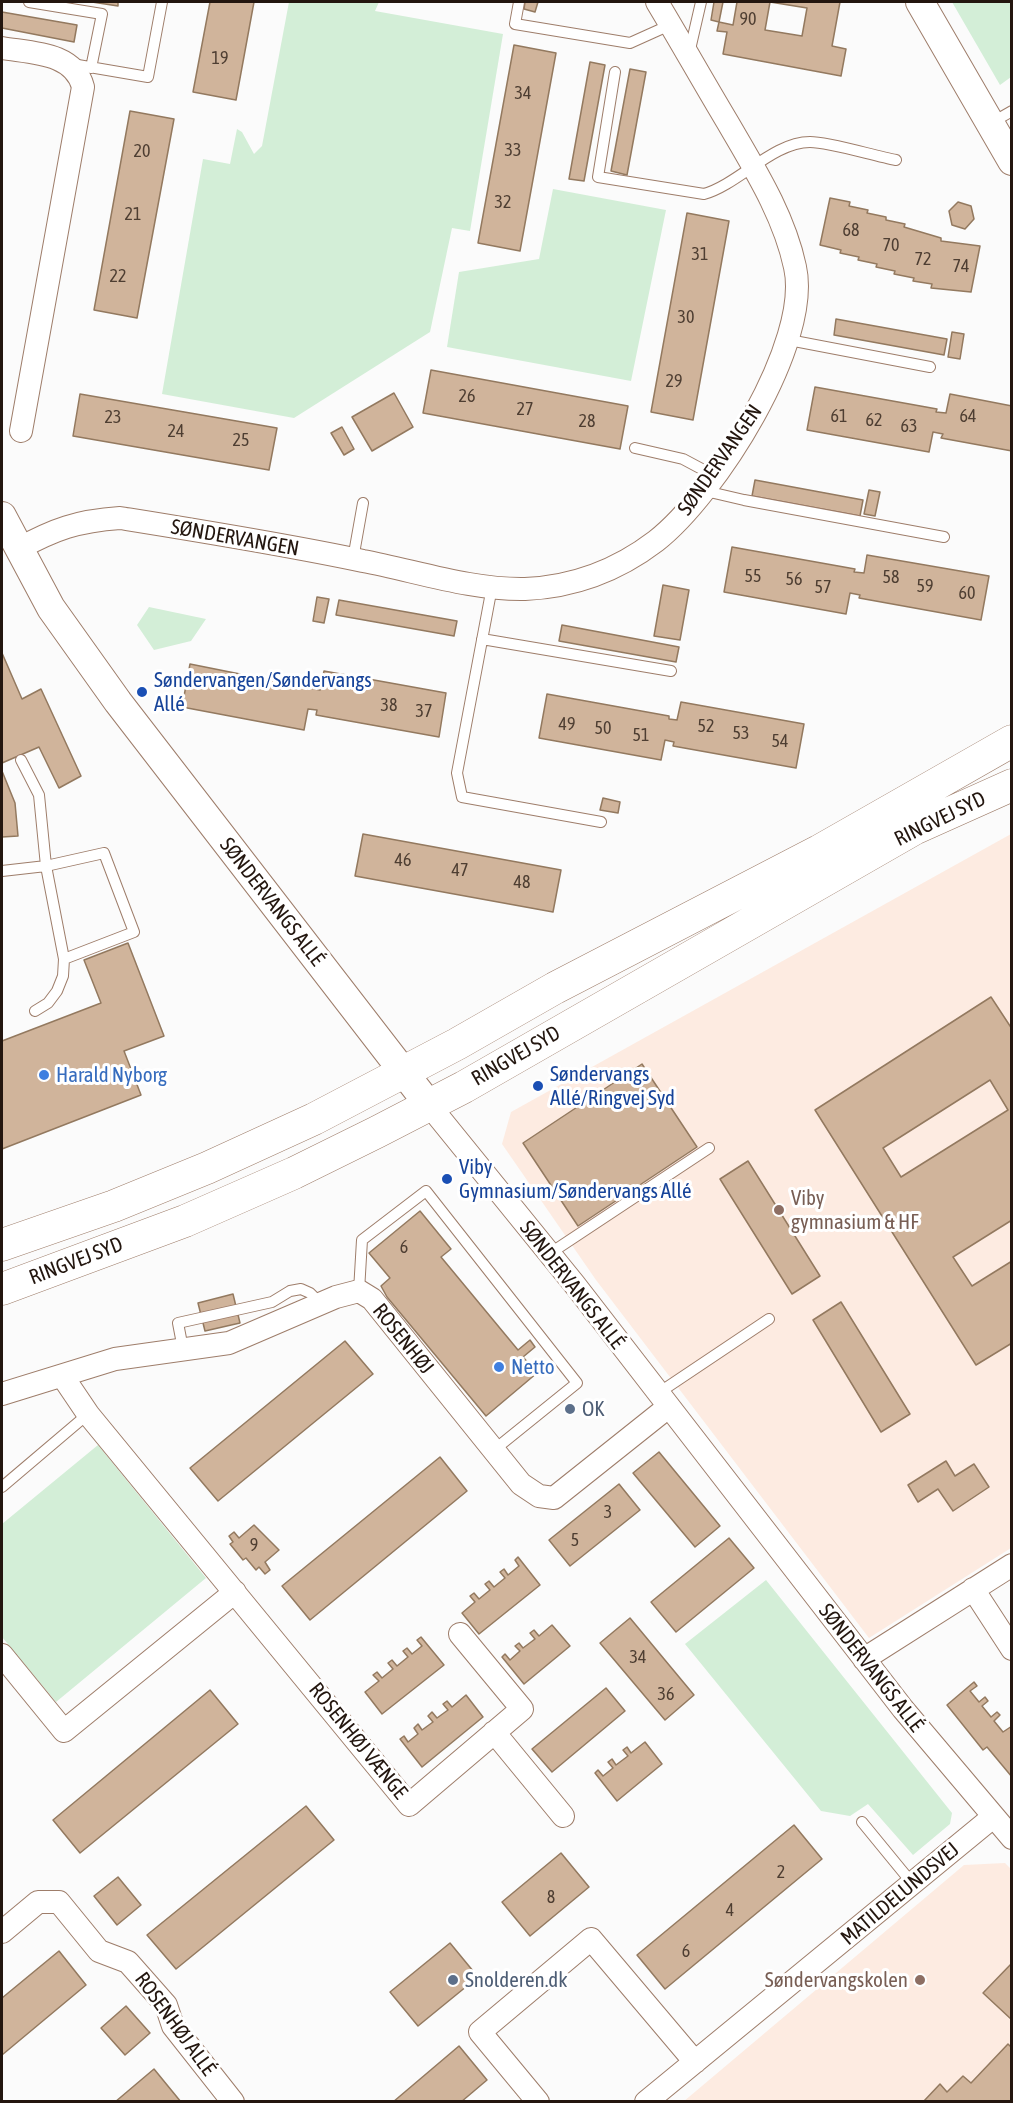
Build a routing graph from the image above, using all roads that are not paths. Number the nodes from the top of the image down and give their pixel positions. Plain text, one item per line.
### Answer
1 (29, 2) edge
2 (162, 2) edge
3 (519, 2) edge
4 (657, 2) edge
5 (701, 2) edge
6 (920, 2) edge
7 (670, 25) junction
8 (2, 48) edge
9 (689, 56) junction
10 (80, 66) junction
11 (615, 72) dead end
12 (1001, 118) edge
13 (896, 160) dead end
14 (1011, 161) edge
15 (753, 166) junction
16 (789, 340) junction
17 (930, 367) dead end
18 (21, 431) dead end
19 (635, 448) dead end
20 (709, 481) junction
21 (363, 503) dead end
22 (2, 516) edge
23 (944, 537) dead end
24 (18, 549) junction
25 (353, 559) junction
26 (492, 587) junction
27 (482, 639) junction
28 (670, 671) dead end
29 (1011, 741) edge
30 (21, 760) dead end
31 (1011, 784) edge
32 (601, 822) dead end
33 (46, 866) junction
34 (2, 871) edge
35 (64, 959) junction
36 (35, 1011) dead end
37 (404, 1072) junction
38 (429, 1105) junction
39 (709, 1148) dead end
40 (2, 1245) edge
41 (549, 1254) junction
42 (2, 1289) edge
43 (359, 1291) junction
44 (321, 1304) junction
45 (769, 1320) dead end
46 (183, 1349) junction
47 (63, 1377) junction
48 (2, 1394) edge
49 (662, 1401) junction
50 (88, 1414) junction
51 (494, 1450) junction
52 (2, 1487) edge
53 (1011, 1564) edge
54 (973, 1589) junction
55 (236, 1592) junction
56 (460, 1634) dead end
57 (1011, 1649) edge
58 (2, 1655) edge
59 (864, 1659) junction
60 (494, 1732) junction
61 (563, 1816) dead end
62 (993, 1817) junction
63 (861, 1822) dead end
64 (1011, 1838) edge
65 (912, 1883) junction
66 (2, 1932) edge
67 (695, 2062) junction
68 (233, 2102) edge
69 (538, 2102) edge
70 (646, 2102) edge

1 - 10 lane
2 - 10 lane
3 - 7 lane
4 - 7 street, SØNDERVANGEN
5 - 9 lane
6 - 12 street
7 - 9 street, SØNDERVANGEN
8 - 10 street
9 - 15 street, SØNDERVANGEN
10 - 18 street
11 - 15 lane
12 - 14 street
13 - 15 lane
15 - 16 street, SØNDERVANGEN
16 - 17 lane
16 - 20 street, SØNDERVANGEN
19 - 20 lane
20 - 23 lane
20 - 26 street, SØNDERVANGEN
21 - 25 lane
22 - 24 street, SØNDERVANGS ALLÉ
24 - 25 street, SØNDERVANGEN
24 - 37 street, SØNDERVANGS ALLÉ
25 - 26 street, SØNDERVANGEN
26 - 27 lane
27 - 28 lane
27 - 32 lane
29 - 37 main road, RINGVEJ SYD
30 - 33 lane
31 - 38 main road, RINGVEJ SYD
33 - 34 lane
33 - 35 lane
33 - 35 lane
35 - 36 lane
37 - 38 street, SØNDERVANGS ALLÉ
37 - 40 main road, RINGVEJ SYD
38 - 41 street, SØNDERVANGS ALLÉ
38 - 42 main road, RINGVEJ SYD
39 - 41 lane
41 - 49 street, SØNDERVANGS ALLÉ
43 - 44 street, ROSENHØJ
43 - 51 street, ROSENHØJ
43 - 51 lane
44 - 46 street, ROSENHØJ
44 - 46 lane
45 - 49 lane
46 - 47 street, ROSENHØJ
47 - 48 street, ROSENHØJ
47 - 50 street, ROSENHØJ VÆNGE
49 - 51 street, ROSENHØJ
49 - 59 street, SØNDERVANGS ALLÉ
50 - 52 lane
50 - 55 street, ROSENHØJ VÆNGE
53 - 54 street
54 - 57 street
54 - 59 street
55 - 58 street
55 - 60 street, ROSENHØJ VÆNGE
56 - 60 street, ROSENHØJ VÆNGE
59 - 62 street, SØNDERVANGS ALLÉ
60 - 61 street
62 - 64 street, SØNDERVANGS ALLÉ
62 - 65 street, MATILDELUNDSVEJ
63 - 65 lane
65 - 67 street, MATILDELUNDSVEJ
66 - 68 street, ROSENHØJ ALLÉ
67 - 69 street
67 - 70 street, MATILDELUNDSVEJ

